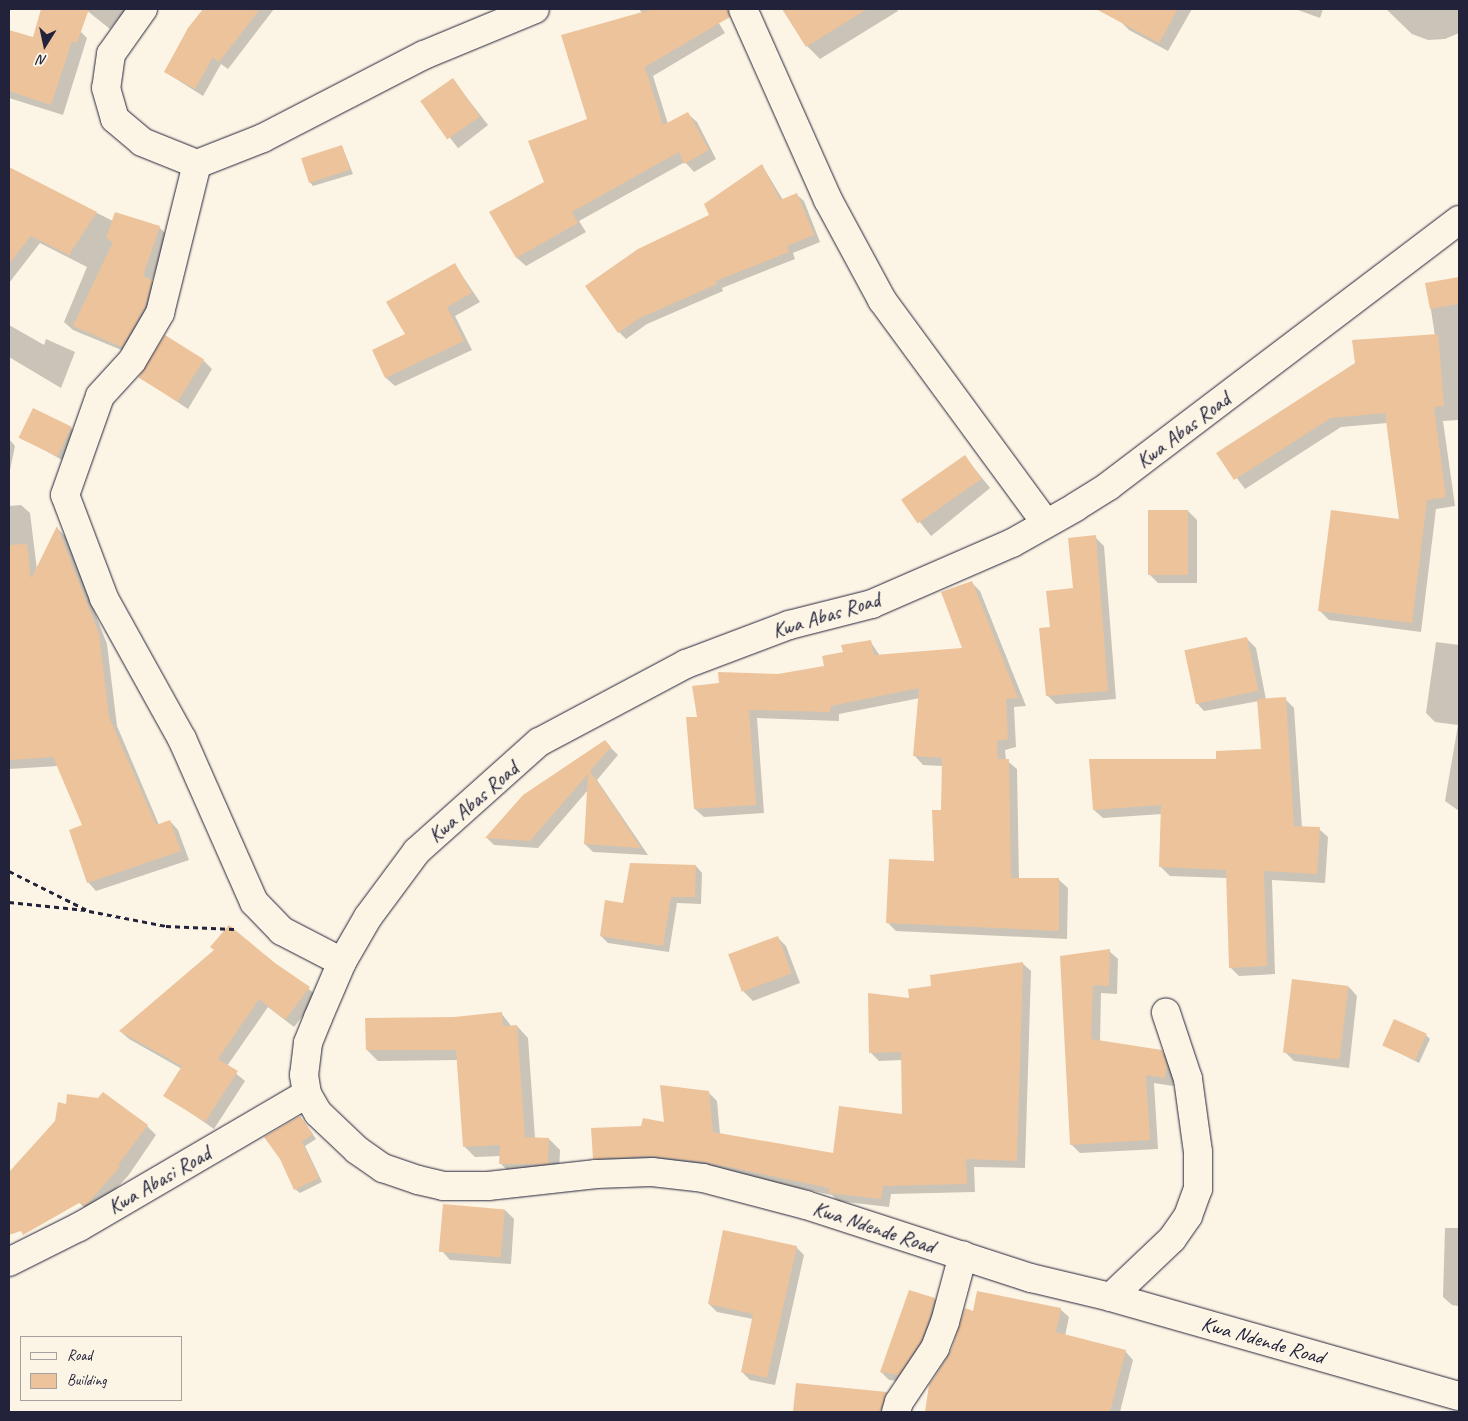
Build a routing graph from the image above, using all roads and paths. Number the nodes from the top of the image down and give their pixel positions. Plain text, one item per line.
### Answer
1 (143, 9) edge
2 (535, 9) edge
3 (743, 9) edge
4 (197, 164) junction
5 (1459, 220) edge
6 (1045, 522) junction
7 (9, 871) edge
8 (9, 902) edge
9 (89, 911) junction
10 (282, 931) junction
11 (342, 962) junction
12 (1166, 1013) dead end
13 (306, 1094) junction
14 (963, 1255) junction
15 (9, 1262) edge
16 (1110, 1297) junction
17 (1459, 1396) edge
18 (896, 1412) edge

1 - 4 street
2 - 4 street
3 - 6 street
4 - 10 street
5 - 6 street, Kwa Abas Road
6 - 11 street, Kwa Abas Road
7 - 9 path
8 - 9 path
9 - 10 path
10 - 11 street
11 - 13 street, Kwa Abas Road
12 - 16 street
13 - 14 street, Kwa Ndende Road
13 - 15 street, Kwa Abasi Road
14 - 16 street, Kwa Ndende Road
14 - 18 street
16 - 17 street, Kwa Ndende Road

